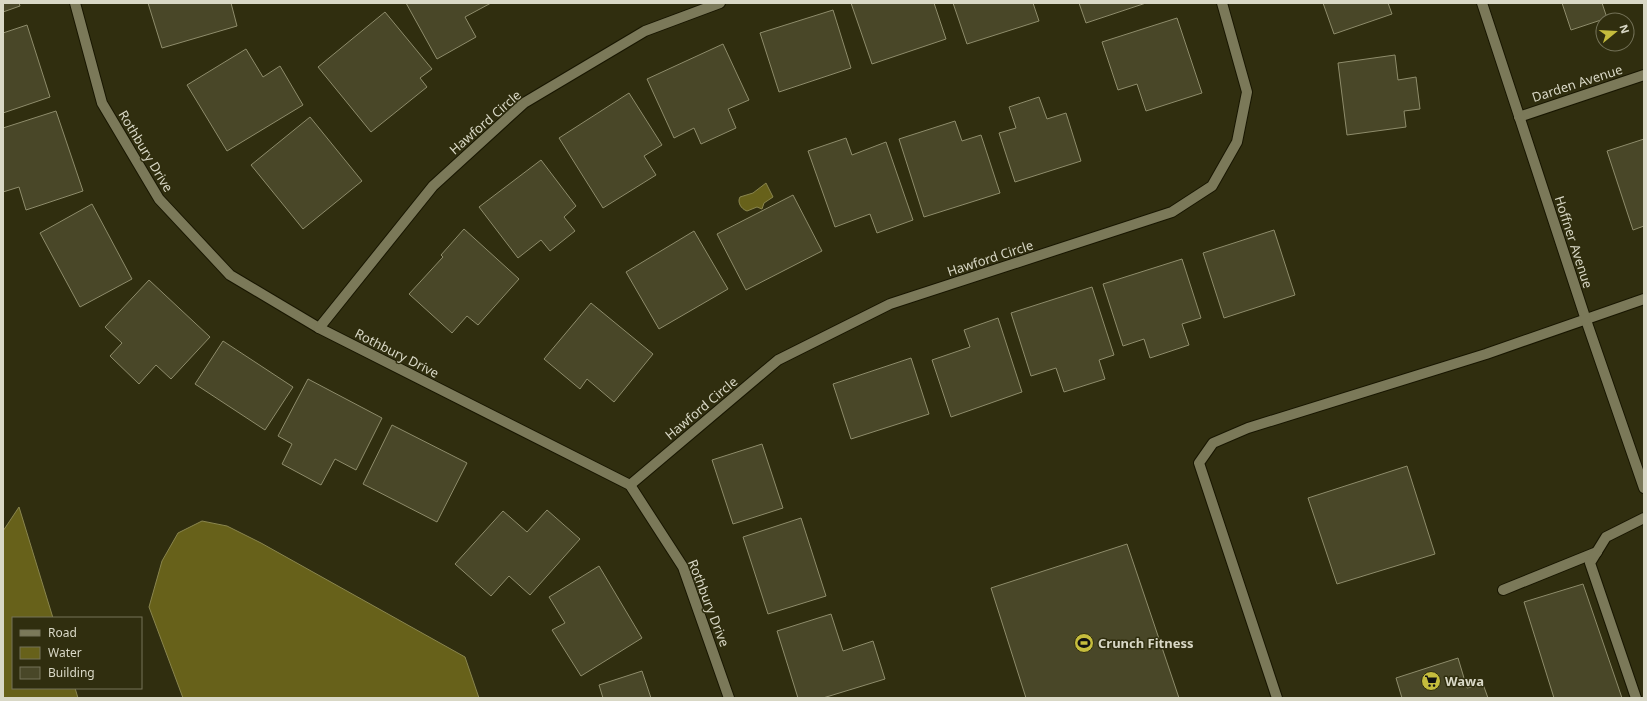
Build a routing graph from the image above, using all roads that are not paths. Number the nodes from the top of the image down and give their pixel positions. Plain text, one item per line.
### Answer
1 (75, 3) edge
2 (720, 3) edge
3 (1222, 3) edge
4 (1482, 3) edge
5 (1644, 75) edge
6 (1519, 117) junction
7 (1644, 299) edge
8 (1586, 320) junction
9 (319, 328) junction
10 (630, 486) junction
11 (1644, 488) edge
12 (1644, 518) edge
13 (1597, 552) junction
14 (1503, 590) dead end
15 (729, 698) edge
16 (1277, 698) edge
17 (1636, 698) edge

1 - 9 street, Rothbury Drive
2 - 9 street, Hawford Circle
3 - 10 street, Hawford Circle
4 - 6 street, Hoffner Avenue
5 - 6 street, Darden Avenue
6 - 8 street, Hoffner Avenue
7 - 8 street
8 - 11 street, Hoffner Avenue
8 - 16 street
9 - 10 street, Rothbury Drive
10 - 15 street, Rothbury Drive
12 - 13 street
13 - 14 street
13 - 17 street

